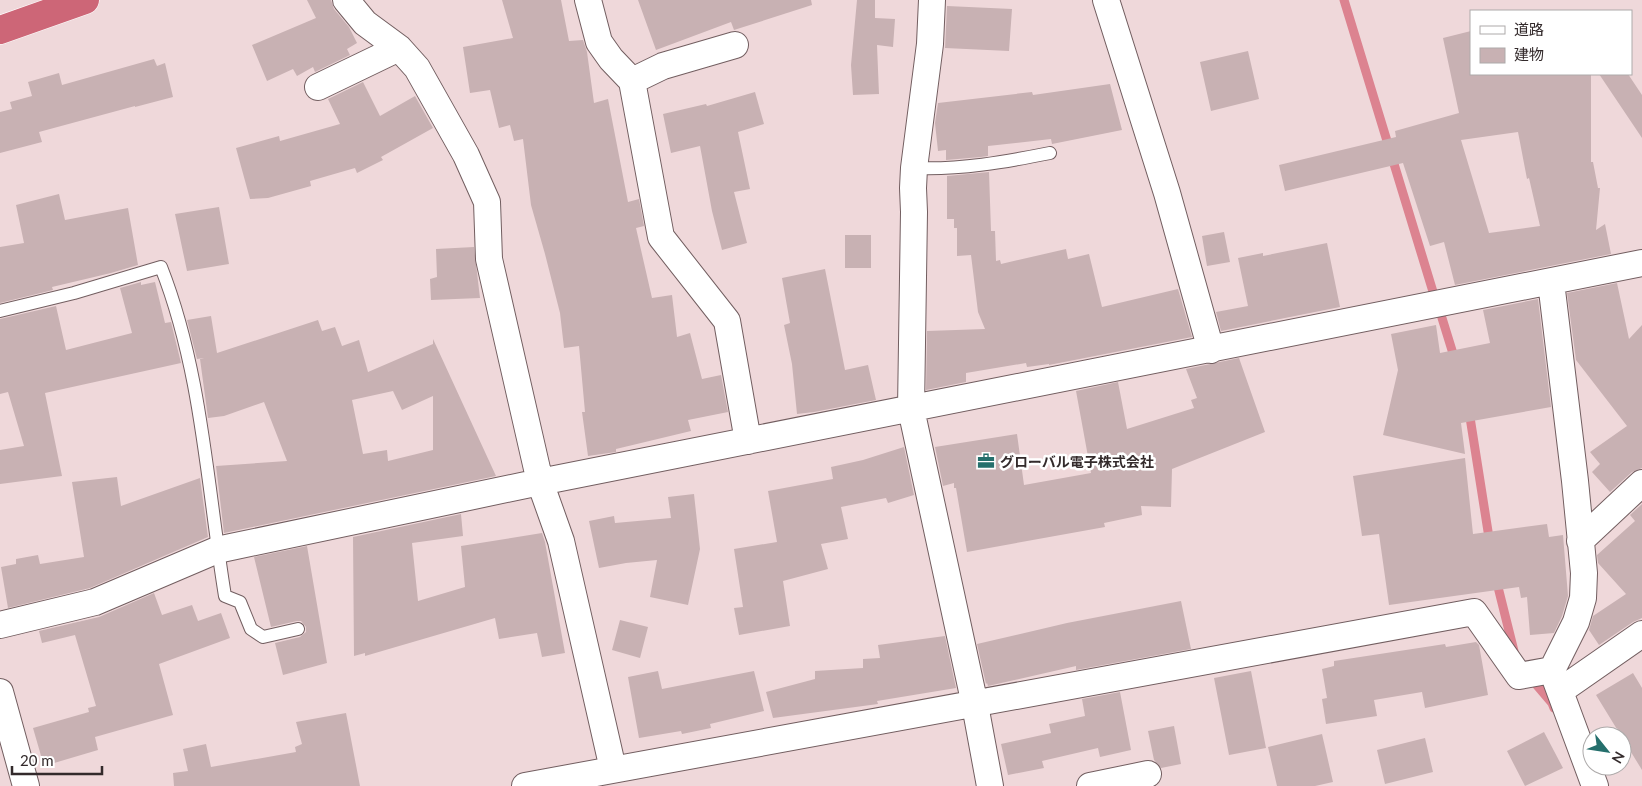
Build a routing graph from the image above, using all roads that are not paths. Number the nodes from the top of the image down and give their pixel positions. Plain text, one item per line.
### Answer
1 (85, 0) edge
2 (346, 0) edge
3 (588, 0) edge
4 (932, 0) edge
5 (1106, 0) edge
6 (0, 30) edge
7 (735, 45) dead end
8 (399, 48) junction
9 (632, 81) junction
10 (318, 87) dead end
11 (1050, 153) dead end
12 (914, 168) junction
13 (1642, 264) edge
14 (1551, 282) junction
15 (0, 311) edge
16 (1211, 350) junction
17 (911, 409) junction
18 (748, 441) junction
19 (540, 482) junction
20 (1642, 483) edge
21 (1580, 541) junction
22 (217, 550) junction
23 (0, 624) edge
24 (298, 629) dead end
25 (1642, 634) edge
26 (1556, 680) junction
27 (0, 692) edge
28 (975, 705) junction
29 (613, 769) junction
30 (1148, 774) dead end
31 (1106, 784) edge
32 (26, 786) edge
33 (525, 786) edge
34 (990, 786) edge
35 (1595, 786) edge

1 - 6 highway
2 - 8 street
3 - 9 street
4 - 12 street
5 - 16 street
7 - 9 street
8 - 10 street
8 - 19 street
9 - 18 street
11 - 12 lane
12 - 17 street
13 - 14 street
14 - 16 street
14 - 21 street
15 - 22 lane
16 - 17 street
17 - 18 street
17 - 28 street
18 - 19 street
19 - 22 street
19 - 29 street
20 - 21 street
21 - 26 street
22 - 23 street
22 - 24 lane
25 - 26 street
26 - 28 street
26 - 35 street
27 - 32 street
28 - 29 street
28 - 34 street
29 - 33 street
30 - 31 street

